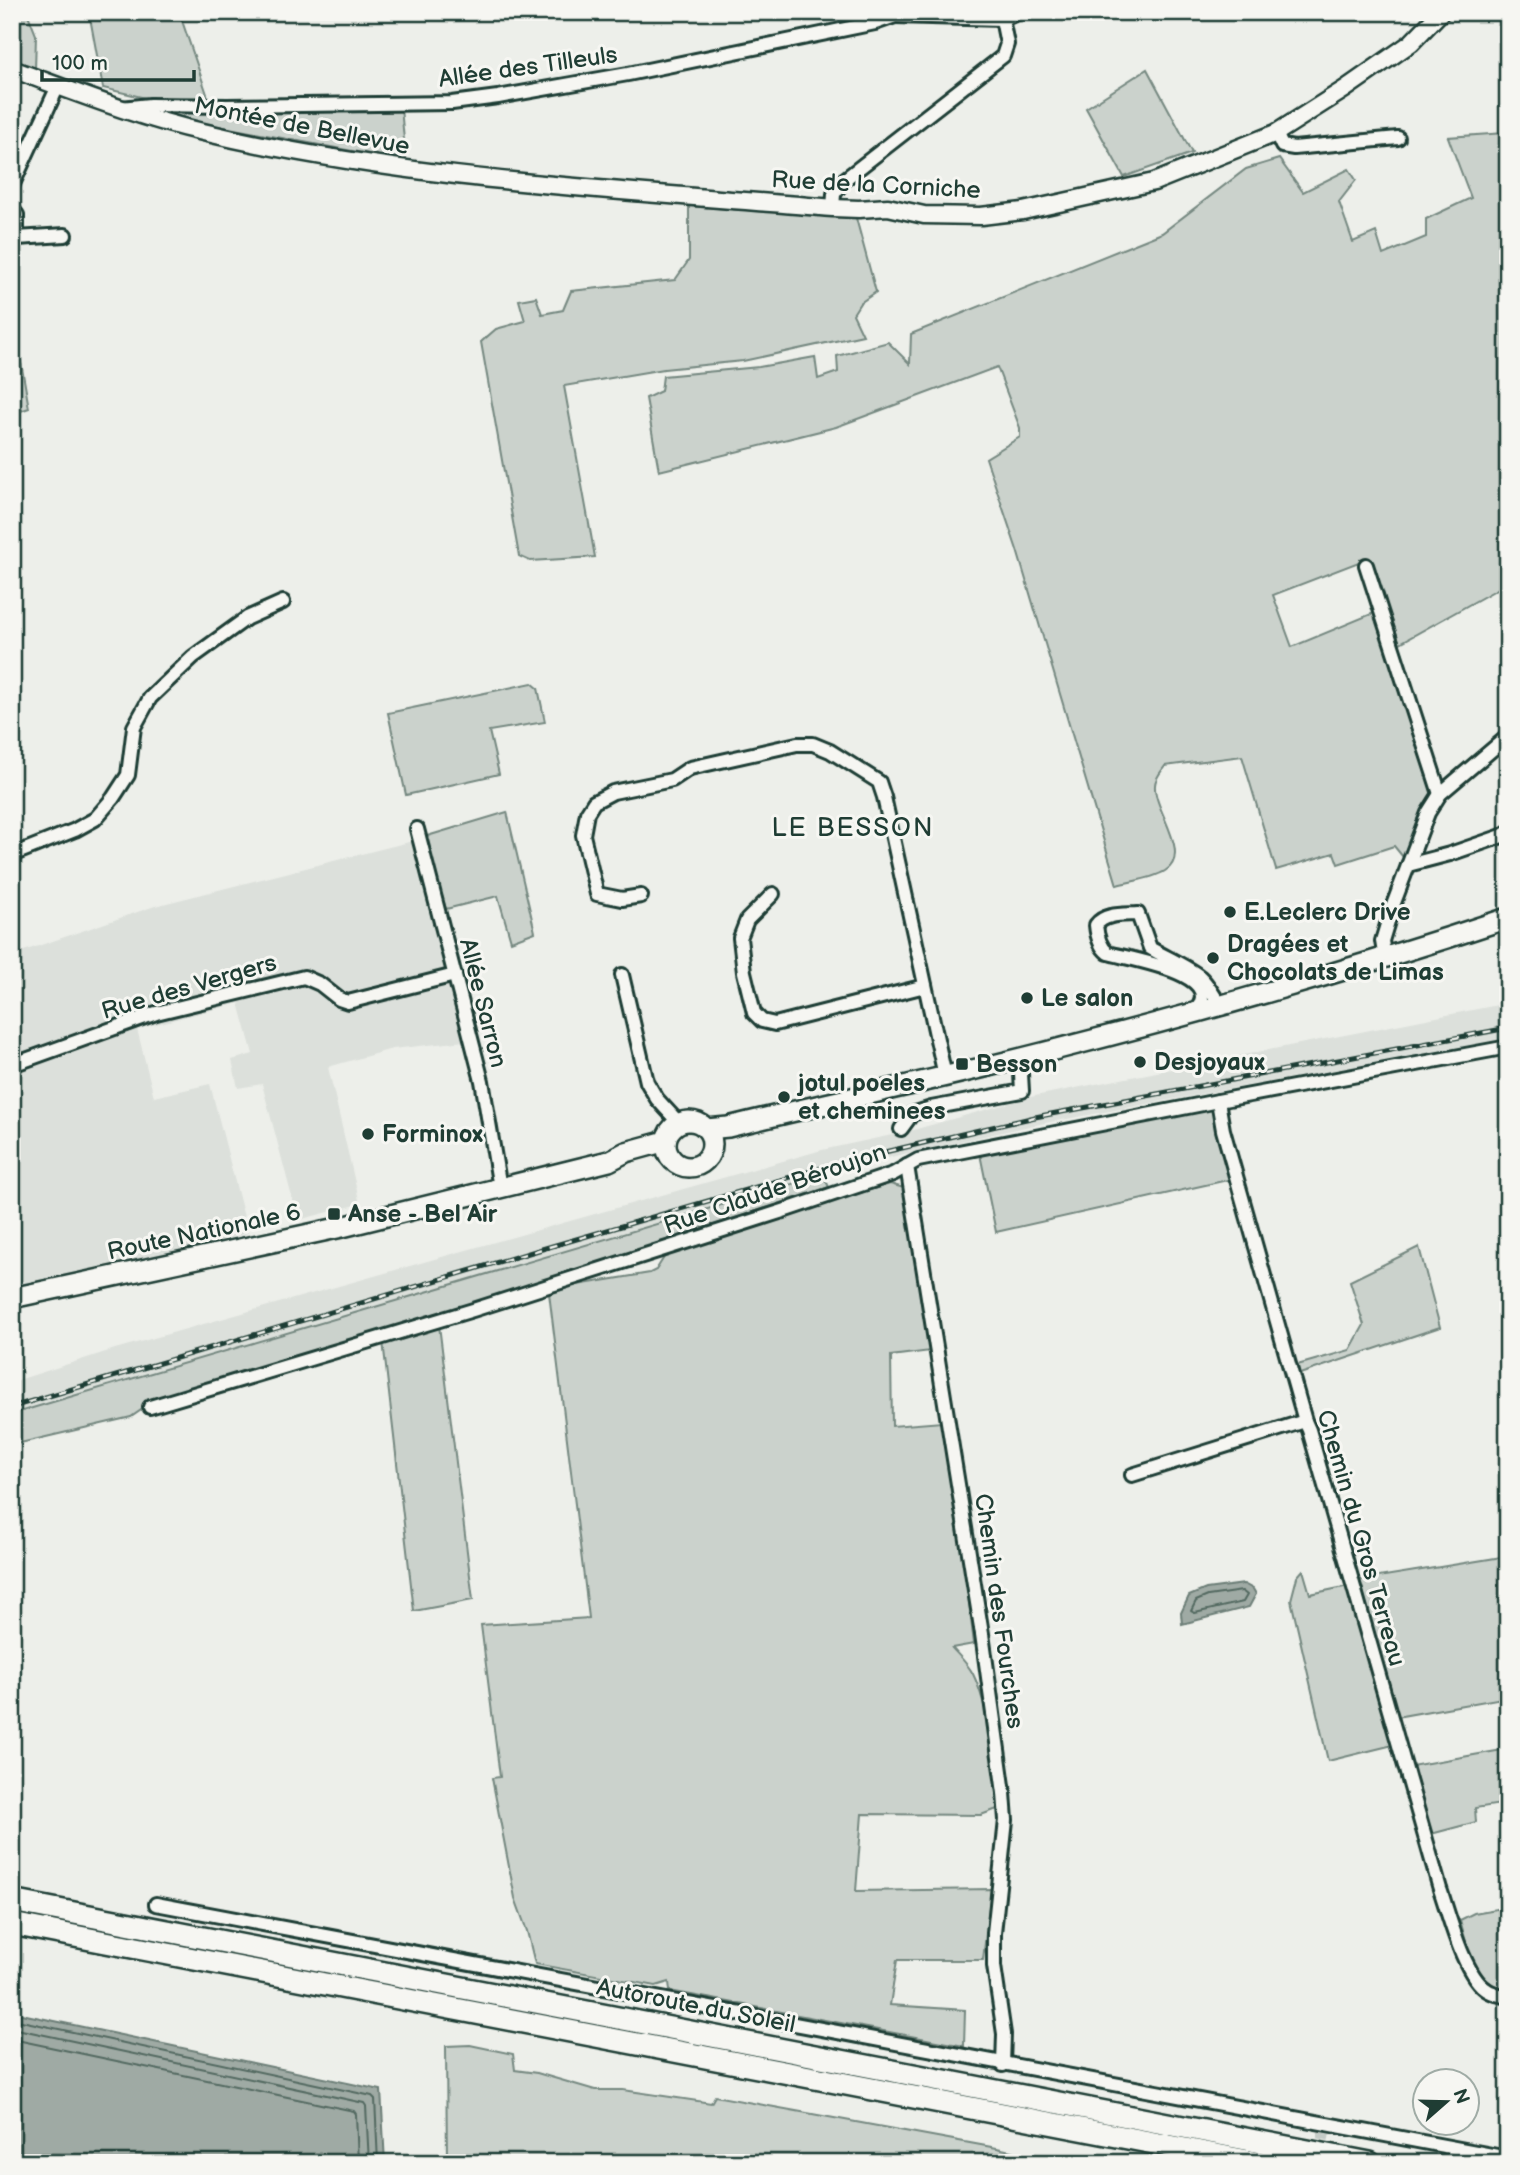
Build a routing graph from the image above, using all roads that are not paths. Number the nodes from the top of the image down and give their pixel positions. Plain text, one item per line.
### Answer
1 (1020, 12) edge
2 (1441, 12) edge
3 (893, 14) edge
4 (1002, 19) junction
5 (12, 69) edge
6 (58, 86) junction
7 (119, 109) junction
8 (1276, 133) junction
9 (1398, 138) dead end
10 (424, 172) joint
11 (12, 186) edge
12 (833, 208) junction
13 (12, 209) edge
14 (65, 235) dead end
15 (1366, 565) dead end
16 (283, 603) dead end
17 (1508, 736) edge
18 (1440, 794) junction
19 (417, 829) dead end
20 (1508, 832) edge
21 (12, 855) edge
22 (1408, 865) junction
23 (773, 894) dead end
24 (641, 896) dead end
25 (1508, 918) edge
26 (1508, 931) edge
27 (1385, 958) junction
28 (455, 975) junction
29 (622, 975) dead end
30 (925, 986) junction
31 (1222, 1005) junction
32 (1191, 1014) junction
33 (1508, 1046) edge
34 (12, 1065) edge
35 (1019, 1065) junction
36 (945, 1076) junction
37 (1218, 1101) junction
38 (679, 1124) junction
39 (901, 1129) dead end
40 (709, 1135) junction
41 (668, 1148) junction
42 (907, 1166) junction
43 (500, 1188) junction
44 (235, 1251) junction
45 (12, 1298) edge
46 (12, 1309) edge
47 (150, 1407) dead end
48 (1305, 1421) junction
49 (1132, 1475) dead end
50 (12, 1901) edge
51 (156, 1903) dead end
52 (12, 1924) edge
53 (1508, 1997) edge
54 (1004, 2059) junction
55 (1508, 2158) edge
56 (1258, 2163) edge
57 (1370, 2163) edge

1 - 4 street
2 - 8 main road, Rue de la Corniche
3 - 4 street, Allée des Tilleuls
3 - 7 street, Allée des Tilleuls
4 - 12 street
5 - 6 main road, Montée de Bellevue
6 - 7 main road, Montée de Bellevue
6 - 11 street
7 - 10 main road, Montée de Bellevue
8 - 9 street
8 - 12 main road, Rue de la Corniche
10 - 12 main road, Rue de la Corniche
13 - 14 street
15 - 18 street
16 - 21 street
17 - 18 street
18 - 22 street
19 - 28 street, Allée Sarron
20 - 22 street
22 - 27 street
23 - 30 street
24 - 30 street
25 - 27 main road
26 - 35 main road
27 - 31 main road
28 - 34 street, Rue des Vergers
28 - 43 street, Allée Sarron
29 - 38 street
30 - 36 street
31 - 32 main road
31 - 32 street
32 - 36 main road
33 - 37 street, Rue Claude Béroujon
35 - 39 street
35 - 40 main road
36 - 40 main road
37 - 42 street, Rue Claude Béroujon
37 - 48 street, Chemin du Gros Terreau
38 - 40 main road
38 - 41 main road
40 - 41 main road
41 - 43 main road, Route Nationale 6
42 - 47 street, Rue Claude Béroujon
42 - 54 street, Chemin des Fourches
43 - 44 main road, Route Nationale 6
44 - 45 main road, Route Nationale 6
44 - 46 main road
48 - 49 street
48 - 53 street, Chemin du Gros Terreau
50 - 57 highway, Autoroute du Soleil
51 - 54 street
52 - 56 highway, Autoroute du Soleil
54 - 55 street

